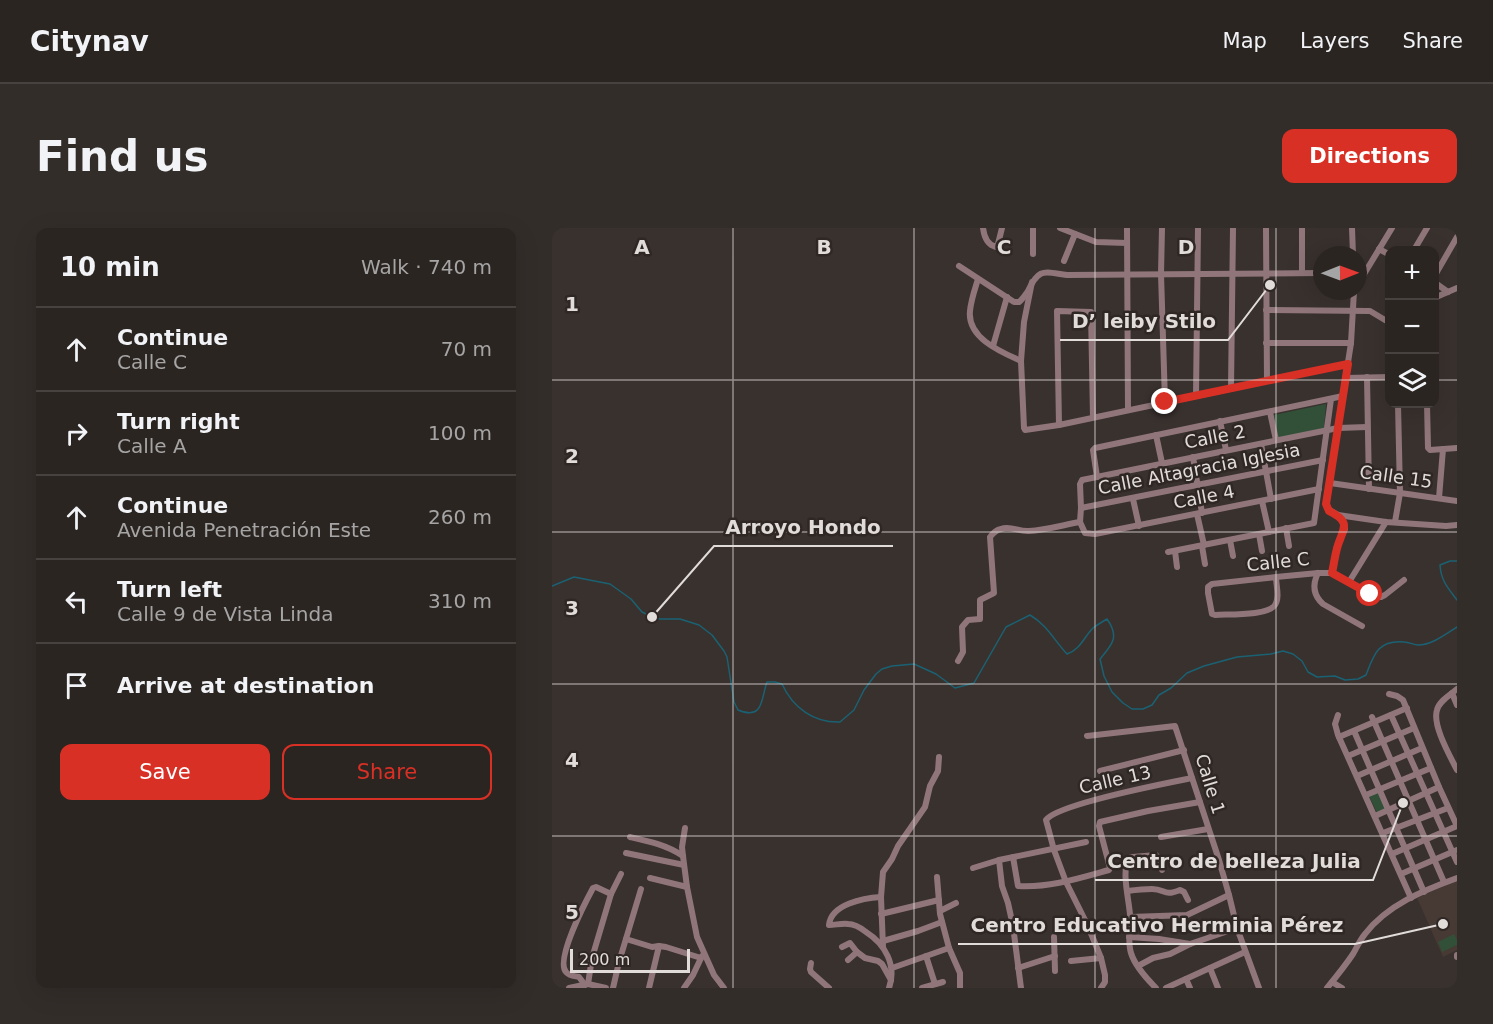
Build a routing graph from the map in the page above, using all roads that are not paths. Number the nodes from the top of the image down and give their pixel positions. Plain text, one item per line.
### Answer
1 (983, 228) edge
2 (1002, 228) edge
3 (1033, 228) edge
4 (1060, 228) edge
5 (1127, 228) edge
6 (1162, 228) edge
7 (1198, 228) edge
8 (1233, 228) edge
9 (1266, 228) edge
10 (1302, 228) edge
11 (1352, 228) edge
12 (1392, 228) edge
13 (1427, 228) edge
14 (1075, 234) junction
15 (1457, 237) edge
16 (1127, 243) junction
17 (1353, 246) edge
18 (1416, 246) edge
19 (1379, 249) junction
20 (1385, 253) edge
21 (1033, 254) dead end
22 (1064, 261) dead end
23 (959, 266) dead end
24 (1439, 268) edge
25 (1367, 269) edge
26 (1266, 273) junction
27 (1302, 273) junction
28 (1313, 273) edge
29 (1161, 274) junction
30 (1198, 274) junction
31 (1233, 274) junction
32 (1127, 275) junction
33 (978, 279) junction
34 (1032, 282) junction
35 (1439, 286) edge
36 (1457, 288) edge
37 (1448, 292) junction
38 (1439, 296) edge
39 (1007, 297) junction
40 (1354, 300) edge
41 (1266, 310) junction
42 (1354, 310) junction
43 (1385, 320) edge
44 (1266, 343) junction
45 (1351, 343) junction
46 (993, 346) junction
47 (1021, 361) junction
48 (1348, 364) junction
49 (1367, 377) junction
50 (1385, 377) edge
51 (1346, 378) junction
52 (1267, 381) junction
53 (1231, 388) junction
54 (1196, 396) junction
55 (1343, 396) junction
56 (1331, 399) junction
57 (1165, 402) junction
58 (1398, 408) edge
59 (1427, 408) edge
60 (1128, 410) junction
61 (1270, 412) junction
62 (1093, 417) junction
63 (1220, 421) junction
64 (1059, 425) junction
65 (1367, 427) junction
66 (1338, 428) junction
67 (1327, 430) junction
68 (1156, 435) junction
69 (1276, 440) junction
70 (1261, 444) junction
71 (1457, 448) edge
72 (1443, 449) junction
73 (1226, 450) junction
74 (1193, 457) junction
75 (1323, 460) junction
76 (1162, 463) junction
77 (1266, 472) junction
78 (1097, 477) junction
79 (1330, 483) junction
80 (1198, 485) junction
81 (1319, 489) junction
82 (1369, 489) junction
83 (1400, 493) junction
84 (1439, 498) junction
85 (1133, 499) junction
86 (1271, 499) junction
87 (1262, 501) junction
88 (1457, 501) edge
89 (1081, 508) junction
90 (1199, 513) junction
91 (1338, 515) junction
92 (1080, 522) junction
93 (1386, 522) junction
94 (1395, 522) junction
95 (1457, 525) edge
96 (1139, 526) junction
97 (1286, 528) junction
98 (1269, 532) junction
99 (1259, 534) junction
100 (1230, 540) junction
101 (1203, 546) junction
102 (1289, 546) dead end
103 (1262, 551) dead end
104 (1233, 556) dead end
105 (1205, 564) dead end
106 (1177, 567) dead end
107 (1318, 573) junction
108 (1332, 573) junction
109 (1276, 577) junction
110 (1404, 580) dead end
111 (1349, 582) junction
112 (1362, 626) dead end
113 (958, 661) dead end
114 (1454, 691) edge
115 (1389, 694) dead end
116 (1457, 705) edge
117 (1407, 708) junction
118 (1338, 715) dead end
119 (1391, 715) junction
120 (1373, 720) junction
121 (1414, 728) junction
122 (1354, 731) junction
123 (1400, 734) junction
124 (1087, 736) dead end
125 (1339, 737) junction
126 (1382, 740) junction
127 (1422, 748) junction
128 (1184, 750) junction
129 (1362, 750) junction
130 (1409, 753) junction
131 (1348, 756) junction
132 (939, 757) dead end
133 (1391, 761) junction
134 (1455, 762) edge
135 (1431, 768) junction
136 (1371, 770) junction
137 (1457, 770) edge
138 (1100, 771) dead end
139 (1418, 773) junction
140 (1357, 776) junction
141 (1192, 778) junction
142 (1400, 781) junction
143 (1438, 787) junction
144 (1379, 789) junction
145 (1427, 793) junction
146 (1366, 795) junction
147 (1409, 801) junction
148 (1200, 802) junction
149 (1448, 808) junction
150 (1389, 810) junction
151 (1435, 813) junction
152 (1375, 816) junction
153 (1417, 820) junction
154 (1457, 826) edge
155 (685, 828) dead end
156 (1397, 828) junction
157 (1208, 829) junction
158 (1443, 831) junction
159 (1383, 834) junction
160 (630, 837) dead end
161 (1161, 837) dead end
162 (1426, 840) junction
163 (1086, 842) dead end
164 (1406, 848) junction
165 (1054, 850) junction
166 (1455, 851) edge
167 (626, 853) dead end
168 (1392, 854) junction
169 (683, 856) junction
170 (1013, 857) junction
171 (999, 860) junction
172 (1435, 860) junction
173 (1457, 862) edge
174 (684, 865) junction
175 (973, 868) dead end
176 (1414, 868) junction
177 (1162, 870) dead end
178 (621, 874) dead end
179 (1401, 874) junction
180 (937, 877) dead end
181 (650, 878) dead end
182 (1457, 878) edge
183 (1066, 882) junction
184 (1444, 882) junction
185 (1002, 886) junction
186 (1018, 886) junction
187 (687, 887) junction
188 (642, 889) dead end
189 (1126, 891) junction
190 (1424, 892) junction
191 (611, 894) junction
192 (1229, 895) junction
193 (881, 897) junction
194 (1411, 898) junction
195 (939, 900) junction
196 (1188, 900) dead end
197 (956, 903) dead end
198 (940, 911) junction
199 (882, 914) junction
200 (1131, 917) junction
201 (942, 922) junction
202 (1237, 928) junction
203 (1054, 937) dead end
204 (1129, 937) junction
205 (626, 939) junction
206 (883, 944) junction
207 (1190, 944) junction
208 (659, 946) junction
209 (842, 947) dead end
210 (949, 948) junction
211 (857, 952) junction
212 (1245, 952) junction
213 (702, 955) junction
214 (926, 956) junction
215 (1055, 956) junction
216 (1101, 958) junction
217 (848, 960) dead end
218 (1071, 961) dead end
219 (811, 963) dead end
220 (1138, 966) junction
221 (892, 968) junction
222 (1018, 968) junction
223 (1210, 968) junction
224 (1055, 971) dead end
225 (1186, 979) junction
226 (943, 982) dead end
227 (1332, 982) junction
228 (586, 984) junction
229 (935, 984) junction
230 (890, 985) edge
231 (569, 988) edge
232 (606, 988) edge
233 (613, 988) edge
234 (649, 988) edge
235 (684, 988) edge
236 (724, 988) edge
237 (829, 988) edge
238 (922, 988) edge
239 (960, 988) edge
240 (1021, 988) edge
241 (1101, 988) edge
242 (1156, 988) edge
243 (1166, 988) edge
244 (1190, 988) edge
245 (1218, 988) edge
246 (1259, 988) edge
247 (1327, 988) edge
248 (1342, 988) edge

1 - 2 street
3 - 21 street
4 - 14 street
5 - 16 street
6 - 29 street
7 - 30 street
8 - 31 street
9 - 26 street
10 - 27 street
11 - 17 street
12 - 19 street
13 - 18 street
14 - 16 street
14 - 22 street
15 - 24 street
16 - 32 street
19 - 20 street
19 - 25 street
23 - 33 street
26 - 27 street
26 - 31 street
26 - 41 street
27 - 28 street
29 - 30 street
29 - 32 street
29 - 57 street
30 - 31 street
30 - 54 street
31 - 53 street
32 - 34 street
32 - 60 street
33 - 39 street
33 - 46 street
34 - 39 street
34 - 47 street
35 - 37 street
36 - 37 street
37 - 38 street
39 - 46 street
40 - 42 street
41 - 42 street
41 - 44 street
42 - 43 street
42 - 45 street
44 - 45 street
44 - 52 street
45 - 48 street
46 - 47 street
47 - 64 street
48 - 51 street
48 - 52 street
49 - 50 street
49 - 51 street
49 - 65 street
51 - 55 street
52 - 53 street
53 - 54 street
54 - 57 street
55 - 56 street
55 - 66 street
56 - 61 street
56 - 67 street
57 - 60 street
58 - 83 street
59 - 72 street
60 - 62 street
61 - 63 street
61 - 69 street
62 - 64 street
62 - 64 street
63 - 68 street
63 - 73 street
65 - 66 street, Calle 2
65 - 82 street
66 - 67 street, Calle 2
66 - 79 street
67 - 69 street, Calle 2
67 - 75 street
68 - 76 street
68 - 78 street
69 - 70 street, Calle 2
70 - 73 street, Calle 2
70 - 77 street
71 - 72 street
72 - 84 street
73 - 74 street, Calle 2
74 - 76 street, Calle 2
74 - 80 street
75 - 77 street, Calle Altagracia Iglesia
75 - 81 street
76 - 78 street, Calle 2
77 - 80 street, Calle Altagracia Iglesia
77 - 86 street
78 - 89 street
79 - 82 street, Calle 15
79 - 91 street
80 - 85 street, Calle Altagracia Iglesia
80 - 90 street
81 - 86 street, Calle 4
81 - 97 street
82 - 83 street, Calle 15
83 - 84 street, Calle 15
83 - 94 street
84 - 88 street, Calle 15
85 - 89 street, Calle Altagracia Iglesia
85 - 96 street
86 - 87 street, Calle 4
87 - 90 street, Calle 4
87 - 98 street
89 - 92 street
90 - 96 street, Calle 4
90 - 101 street
91 - 93 street
91 - 108 street
92 - 96 street, Calle 4
92 - 113 street
93 - 94 street
93 - 111 street
94 - 95 street
97 - 98 street
97 - 102 street
98 - 99 street
99 - 100 street
99 - 103 street
100 - 101 street
100 - 104 street
101 - 105 street
101 - 106 street
107 - 108 street, Calle C
107 - 109 street, Calle C
107 - 112 street
108 - 111 street, Calle C
109 - 109 street, Calle C
110 - 111 street, Calle C
114 - 116 street
114 - 134 street
115 - 117 street
117 - 119 street
117 - 121 street
118 - 125 street
119 - 120 street
119 - 123 street
120 - 122 street
120 - 126 street
121 - 123 street
121 - 127 street
122 - 125 street
122 - 129 street
123 - 126 street
123 - 130 street
124 - 128 street, Calle 1
125 - 131 street
126 - 129 street
126 - 133 street
127 - 130 street
127 - 135 street
128 - 138 street
128 - 141 street, Calle 1
129 - 131 street
129 - 136 street
130 - 133 street
130 - 139 street
131 - 140 street
132 - 193 street
133 - 136 street
133 - 142 street
134 - 137 street
135 - 139 street
135 - 143 street
136 - 140 street
136 - 144 street
139 - 142 street
139 - 145 street
140 - 146 street
141 - 148 street, Calle 1
141 - 165 street, Calle 13
142 - 144 street
142 - 147 street
143 - 145 street
143 - 149 street
144 - 146 street
144 - 150 street
145 - 147 street
145 - 151 street
146 - 152 street
147 - 150 street
147 - 153 street
148 - 157 street, Calle 1
148 - 183 street
149 - 151 street
149 - 154 street
150 - 152 street
150 - 156 street
151 - 153 street
151 - 158 street
152 - 159 street
153 - 156 street
153 - 162 street
154 - 158 street
155 - 169 street
156 - 159 street
156 - 164 street
157 - 161 street
157 - 192 street, Calle 1
158 - 162 street
158 - 166 street
159 - 168 street
160 - 169 street
162 - 164 street
162 - 172 street
163 - 165 street
164 - 168 street
164 - 176 street
165 - 170 street
165 - 183 street
166 - 172 street
166 - 173 street
167 - 174 street
168 - 179 street
169 - 174 street
170 - 171 street
170 - 186 street
171 - 175 street
171 - 185 street
172 - 176 street
172 - 184 street
174 - 187 street
176 - 179 street
176 - 190 street
177 - 189 street
178 - 191 street
179 - 194 street
180 - 195 street
181 - 187 street
182 - 184 street
183 - 186 street
183 - 216 street
184 - 190 street
185 - 186 street
185 - 222 street
187 - 213 street
188 - 205 street
189 - 196 street
189 - 200 street
190 - 194 street
191 - 228 street
191 - 228 street
192 - 200 street
192 - 202 street, Calle 1
193 - 199 street
193 - 206 street
194 - 227 street
195 - 198 street
195 - 199 street
197 - 198 street
198 - 201 street
199 - 206 street
200 - 204 street
201 - 206 street
201 - 210 street
202 - 207 street
202 - 212 street, Calle 1
203 - 215 street
204 - 207 street
204 - 220 street
205 - 208 street
205 - 233 street
206 - 221 street
207 - 220 street
208 - 213 street
208 - 234 street
209 - 211 street
210 - 214 street
210 - 239 street
211 - 217 street
211 - 230 street
212 - 223 street
212 - 246 street, Calle 1
213 - 235 street
213 - 236 street
214 - 221 street
214 - 229 street
215 - 222 street
215 - 224 street
216 - 218 street
216 - 241 street
219 - 237 street
220 - 242 street
221 - 230 street
222 - 240 street
223 - 225 street
223 - 245 street
225 - 243 street
225 - 244 street
226 - 229 street
227 - 247 street
227 - 248 street
228 - 231 street
228 - 232 street
229 - 238 street

